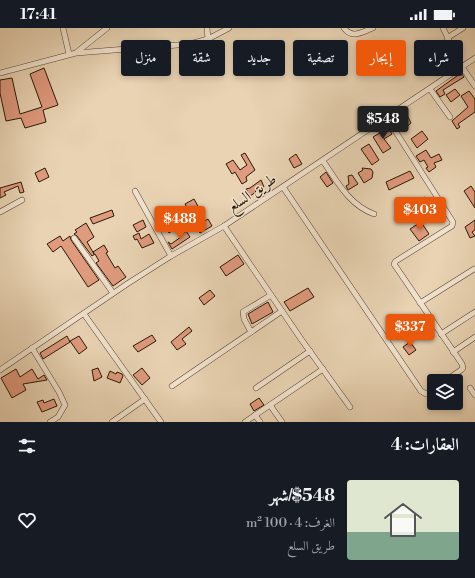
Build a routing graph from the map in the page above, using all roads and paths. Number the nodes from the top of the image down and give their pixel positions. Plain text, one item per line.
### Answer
1 (63, 28) edge
2 (107, 28) edge
3 (207, 28) edge
4 (229, 28) edge
5 (344, 28) edge
6 (373, 28) edge
7 (443, 28) edge
8 (463, 28) edge
9 (447, 38) joint
10 (208, 39) junction
11 (76, 53) junction
12 (69, 54) junction
13 (475, 58) edge
14 (463, 66) edge
15 (463, 68) edge
16 (0, 73) edge
17 (449, 76) edge
18 (475, 86) edge
19 (430, 89) junction
20 (450, 117) dead end
21 (385, 119) junction
22 (323, 160) junction
23 (283, 187) junction
24 (135, 191) dead end
25 (22, 200) dead end
26 (0, 212) edge
27 (374, 214) dead end
28 (224, 226) junction
29 (74, 238) dead end
30 (171, 256) junction
31 (474, 269) dead end
32 (113, 293) junction
33 (271, 295) junction
34 (420, 303) junction
35 (282, 311) junction
36 (475, 312) edge
37 (84, 314) junction
38 (251, 332) junction
39 (441, 334) junction
40 (475, 337) edge
41 (32, 348) junction
42 (310, 351) junction
43 (453, 352) junction
44 (323, 369) junction
45 (0, 370) edge
46 (455, 374) edge
47 (172, 386) dead end
48 (256, 388) dead end
49 (470, 388) dead end
50 (427, 393) edge
51 (475, 395) edge
52 (145, 399) junction
53 (270, 405) junction
54 (350, 406) dead end
55 (255, 415) junction
56 (50, 422) edge
57 (112, 422) edge
58 (161, 422) edge
59 (245, 422) edge
60 (260, 422) edge
61 (282, 422) edge

1 - 12 street
2 - 11 street
3 - 10 street
4 - 10 street
5 - 6 street
7 - 9 street
8 - 9 street
10 - 11 street
11 - 12 street
12 - 16 street
13 - 14 street, طريق السلع
15 - 18 street
17 - 19 street, طريق السلع
19 - 20 street
19 - 21 street, طريق السلع
21 - 22 street, طريق السلع
21 - 34 street
22 - 23 street, طريق السلع
22 - 27 street
23 - 28 street, طريق السلع
23 - 50 street
24 - 30 street
25 - 26 street
28 - 30 street, طريق السلع
28 - 33 street
29 - 32 street
30 - 32 street, طريق السلع
31 - 34 street
32 - 37 street, طريق السلع
33 - 35 street
33 - 38 street
34 - 39 street
35 - 38 street
35 - 42 street
36 - 39 street
37 - 41 street, طريق السلع
37 - 52 street
38 - 47 street
39 - 43 street
40 - 43 street
41 - 45 street, طريق السلع
41 - 56 street
42 - 44 street
42 - 48 street
43 - 46 street
44 - 53 street
44 - 54 street
49 - 51 street
52 - 57 street
52 - 58 street
53 - 55 street
53 - 61 street
55 - 59 street
55 - 60 street

